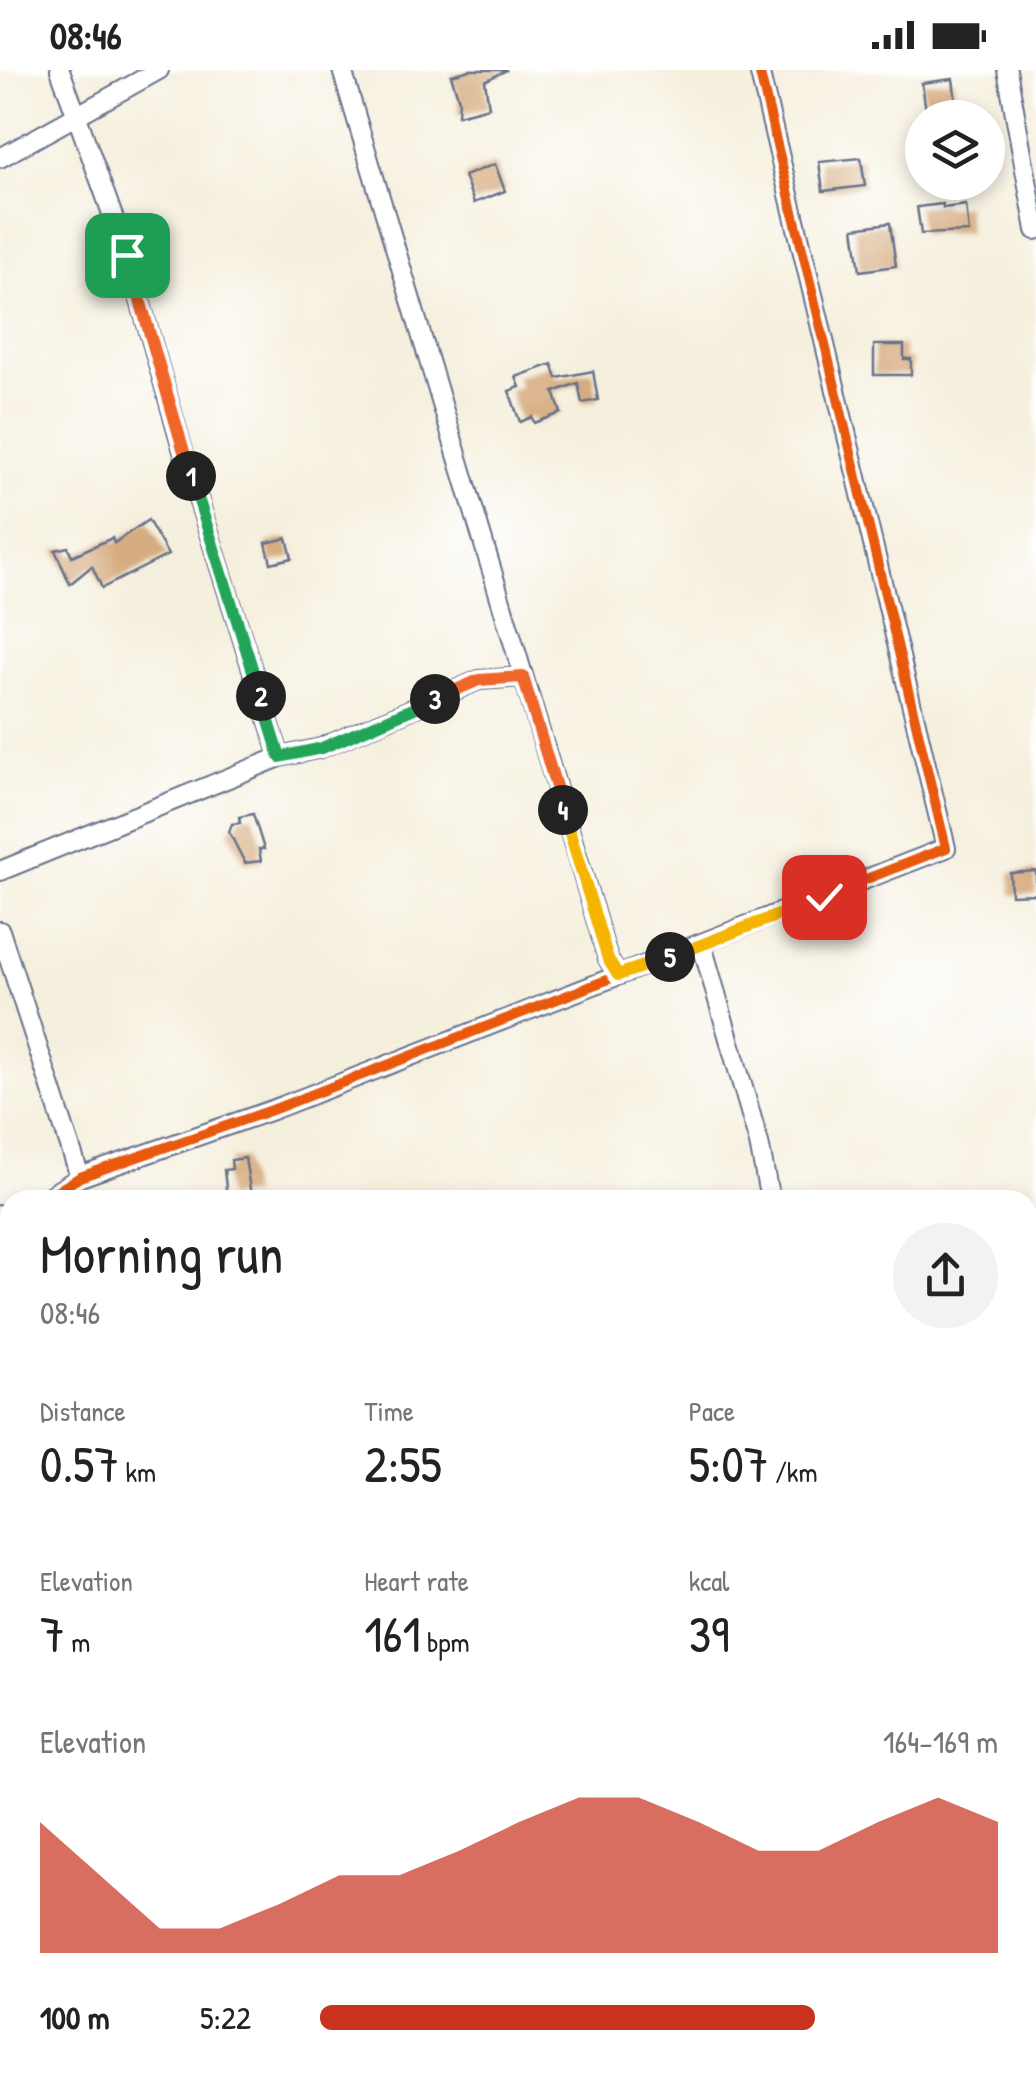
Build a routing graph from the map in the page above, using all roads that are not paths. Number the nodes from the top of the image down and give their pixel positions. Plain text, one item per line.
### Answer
1 (60, 70) edge
2 (159, 70) edge
3 (342, 70) edge
4 (759, 70) edge
5 (1008, 70) edge
6 (79, 113) junction
7 (0, 158) edge
8 (1036, 230) edge
9 (523, 677) junction
10 (280, 757) junction
11 (0, 870) edge
12 (0, 931) edge
13 (702, 945) junction
14 (618, 975) junction
15 (80, 1177) junction
16 (60, 1190) edge
17 (768, 1190) edge

1 - 6 street
2 - 6 street
3 - 9 street
4 - 13 street
5 - 8 street
6 - 7 street
6 - 10 street
9 - 10 street
9 - 14 street
10 - 11 street
12 - 15 street
13 - 14 street
13 - 17 street
14 - 15 street
15 - 16 street

